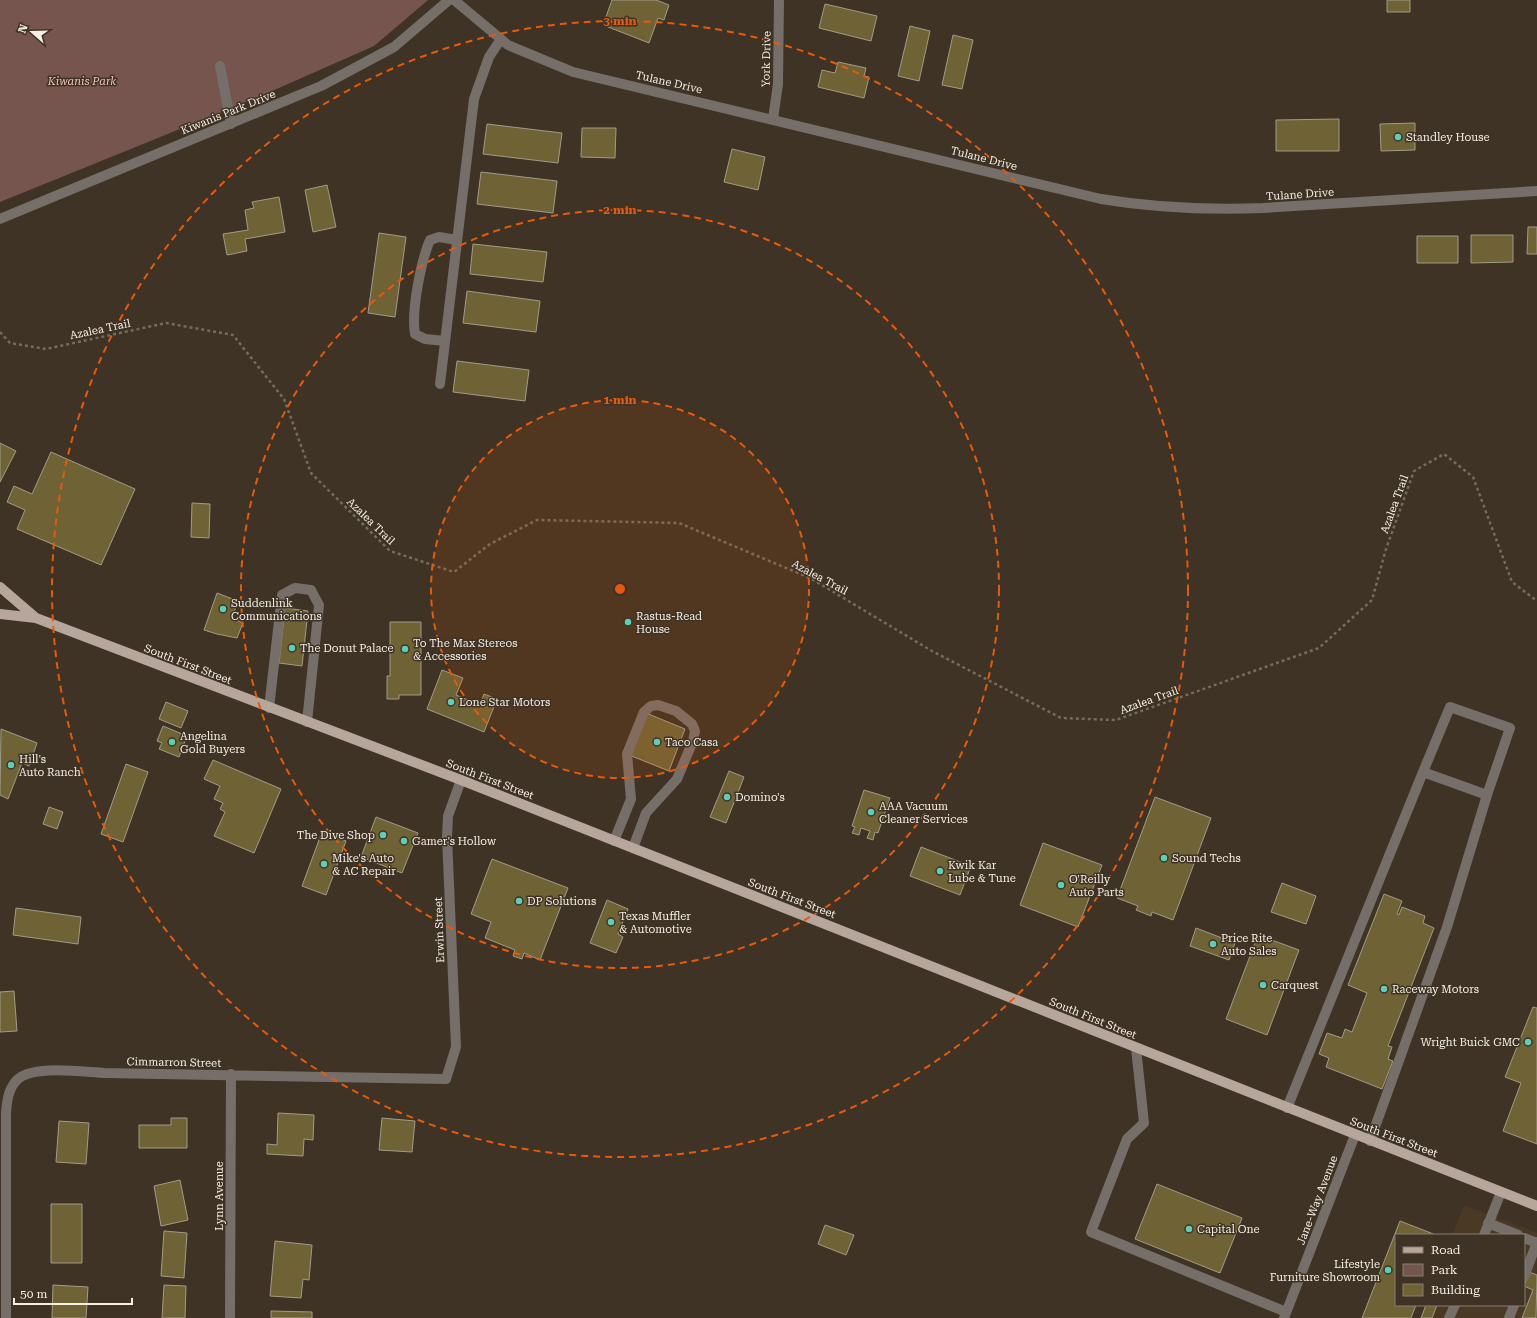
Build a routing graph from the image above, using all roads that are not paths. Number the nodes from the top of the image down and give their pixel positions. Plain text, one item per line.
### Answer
1 (449, 0) edge
2 (454, 0) edge
3 (779, 0) edge
4 (501, 39) junction
5 (220, 66) dead end
6 (774, 119) junction
7 (231, 124) junction
8 (1537, 191) edge
9 (0, 218) edge
10 (457, 240) junction
11 (445, 341) junction
12 (440, 384) dead end
13 (0, 587) edge
14 (0, 614) edge
15 (36, 618) junction
16 (269, 708) junction
17 (307, 722) junction
18 (1422, 772) junction
19 (461, 780) junction
20 (1487, 795) junction
21 (614, 841) junction
22 (633, 848) junction
23 (1136, 1048) junction
24 (231, 1074) junction
25 (446, 1079) joint
26 (1287, 1108) junction
27 (1355, 1135) junction
28 (1370, 1141) junction
29 (3, 1184) edge
30 (1501, 1192) junction
31 (1537, 1206) edge
32 (1488, 1223) junction
33 (1484, 1234) edge
34 (1516, 1234) edge
35 (1525, 1238) edge
36 (1537, 1242) edge
37 (1525, 1274) edge
38 (1455, 1306) edge
39 (1514, 1306) edge
40 (1285, 1315) edge
41 (6, 1318) edge
42 (230, 1318) edge
43 (1450, 1318) edge
44 (1509, 1318) edge

1 - 7 street, Kiwanis Park Drive
2 - 4 street, Tulane Drive
3 - 6 street, York Drive
4 - 6 street, Tulane Drive
4 - 10 street
5 - 7 street
6 - 8 street, Tulane Drive
7 - 9 street, Kiwanis Park Drive
10 - 11 street
10 - 11 street
11 - 12 street
13 - 15 main road, South First Street
14 - 15 main road, South First Street
15 - 16 main road, South First Street
16 - 17 main road, South First Street
16 - 17 street
17 - 19 main road, South First Street
18 - 20 street
18 - 20 street
18 - 26 street
19 - 21 main road, South First Street
19 - 25 street, Erwin Street
20 - 28 street
21 - 22 main road, South First Street
21 - 22 street
22 - 23 main road, South First Street
23 - 26 main road, South First Street
23 - 40 street
24 - 25 street, Cimmarron Street
24 - 29 street, Cimmarron Street
24 - 42 street, Lynn Avenue
26 - 27 main road, South First Street
27 - 28 main road, South First Street
27 - 40 street, Jane-Way Avenue
28 - 30 main road, South First Street
29 - 41 street, Cimmarron Street
30 - 31 main road, South First Street
30 - 32 street
32 - 33 street
32 - 34 street
35 - 36 street
36 - 37 street
38 - 43 street
39 - 44 street

